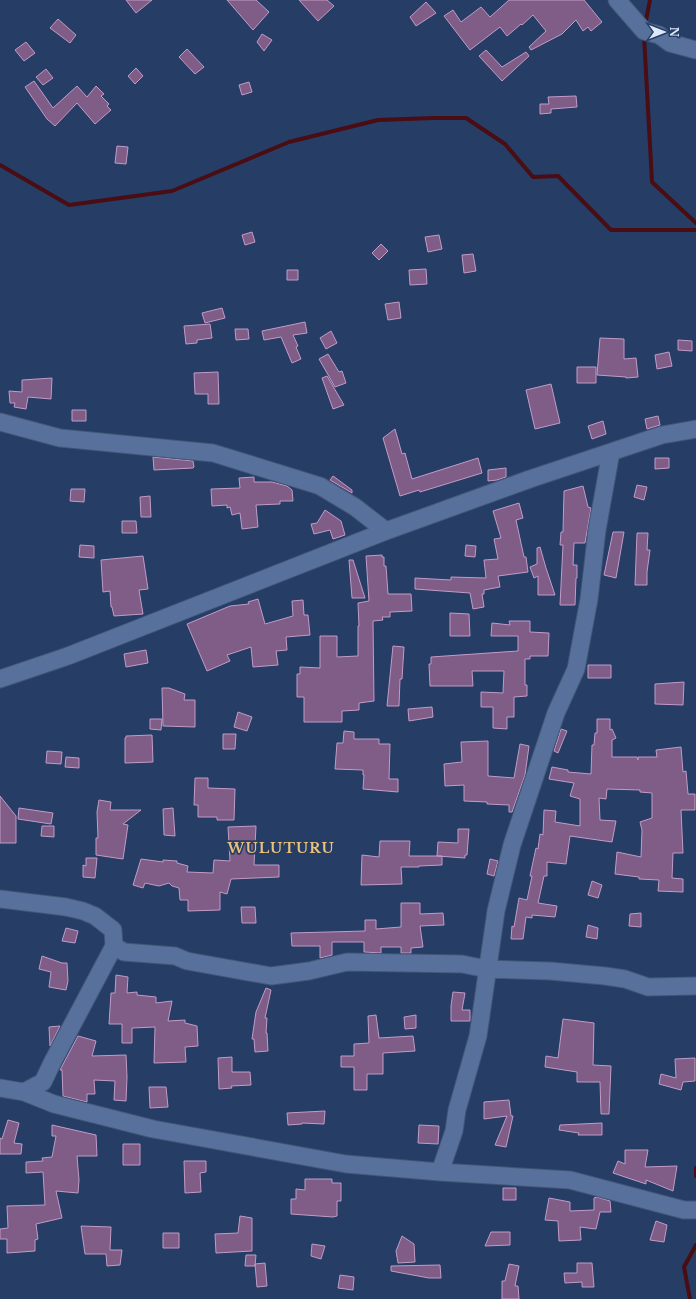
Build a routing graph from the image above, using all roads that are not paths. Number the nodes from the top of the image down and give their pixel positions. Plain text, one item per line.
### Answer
1 (617, 0) edge
2 (696, 50) edge
3 (0, 422) edge
4 (696, 429) edge
5 (610, 452) junction
6 (386, 531) junction
7 (0, 679) edge
8 (0, 899) edge
9 (114, 946) junction
10 (487, 970) junction
11 (696, 986) edge
12 (0, 1088) edge
13 (24, 1092) junction
14 (440, 1172) junction
15 (694, 1210) edge

1 - 2 street
3 - 6 street
4 - 5 street
5 - 6 street
5 - 10 street
6 - 7 street
8 - 9 street
9 - 10 street
9 - 13 street
10 - 11 street
10 - 14 street
12 - 13 street
13 - 14 street
14 - 15 street

